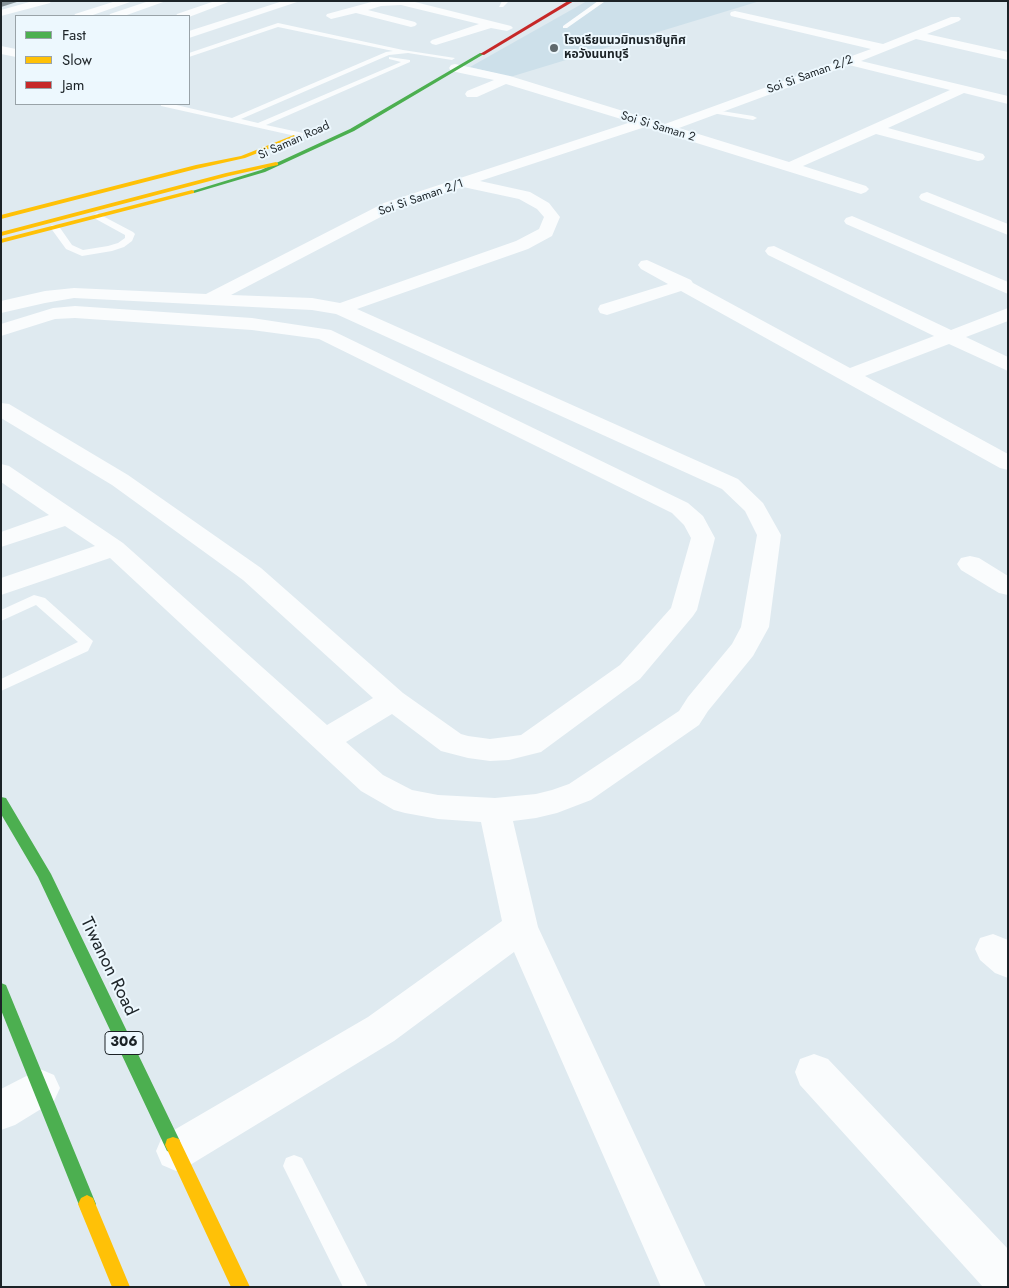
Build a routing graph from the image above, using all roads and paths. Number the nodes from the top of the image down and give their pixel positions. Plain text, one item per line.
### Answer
1 (46, 1) edge
2 (128, 1) edge
3 (226, 1) edge
4 (295, 1) edge
5 (506, 1) edge
6 (554, 1) edge
7 (572, 1) edge
8 (600, 1) edge
9 (168, 2) edge
10 (413, 2) edge
11 (501, 6) dead end
12 (204, 8) junction
13 (356, 10) junction
14 (450, 14) junction
15 (735, 14) dead end
16 (82, 15) edge
17 (118, 15) edge
18 (184, 15) edge
19 (331, 16) dead end
20 (5, 17) edge
21 (955, 19) dead end
22 (419, 22) junction
23 (514, 23) junction
24 (491, 24) junction
25 (565, 26) dead end
26 (393, 29) dead end
27 (807, 30) junction
28 (190, 35) edge
29 (914, 35) junction
30 (783, 37) dead end
31 (436, 42) dead end
32 (1, 44) edge
33 (15, 47) edge
34 (884, 48) junction
35 (1, 50) edge
36 (408, 51) junction
37 (15, 53) edge
38 (190, 55) edge
39 (381, 56) junction
40 (1008, 56) edge
41 (848, 61) junction
42 (453, 63) junction
43 (437, 66) dead end
44 (816, 73) junction
45 (506, 79) junction
46 (844, 79) dead end
47 (310, 86) junction
48 (963, 89) junction
49 (338, 92) junction
50 (472, 94) dead end
51 (918, 96) dead end
52 (1008, 100) edge
53 (937, 101) junction
54 (168, 105) edge
55 (712, 111) junction
56 (753, 118) dead end
57 (233, 120) junction
58 (643, 123) junction
59 (258, 126) junction
60 (665, 129) junction
61 (875, 129) junction
62 (304, 133) joint
63 (243, 157) junction
64 (978, 157) dead end
65 (276, 164) junction
66 (790, 167) junction
67 (456, 185) junction
68 (861, 189) dead end
69 (927, 197) dead end
70 (98, 216) junction
71 (1, 217) edge
72 (852, 221) dead end
73 (1, 226) edge
74 (55, 227) junction
75 (1008, 230) edge
76 (1, 234) edge
77 (1, 241) edge
78 (495, 249) junction
79 (774, 251) dead end
80 (647, 265) dead end
81 (685, 284) junction
82 (1008, 290) edge
83 (209, 299) junction
84 (312, 304) junction
85 (1, 308) edge
86 (341, 309) junction
87 (607, 309) dead end
88 (1008, 314) edge
89 (1, 330) edge
90 (950, 336) junction
91 (1008, 365) edge
92 (851, 375) junction
93 (1, 409) edge
94 (1008, 463) edge
95 (1, 471) edge
96 (69, 516) junction
97 (1, 540) edge
98 (114, 548) junction
99 (970, 564) dead end
100 (1, 587) edge
101 (1008, 587) edge
102 (1, 616) edge
103 (1, 686) edge
104 (393, 700) junction
105 (324, 741) junction
106 (1, 802) edge
107 (495, 810) junction
108 (521, 927) junction
109 (1, 990) edge
110 (814, 1072) dead end
111 (40, 1088) junction
112 (1, 1111) edge
113 (176, 1151) junction
114 (294, 1166) dead end
115 (1008, 1281) edge
116 (120, 1287) edge
117 (241, 1287) edge
118 (356, 1287) edge
119 (684, 1287) edge

1 - 20 street
2 - 16 street
3 - 12 street
4 - 28 street
5 - 11 lane
6 - 23 main road, Si Saman Road
7 - 42 main road, Si Saman Road
8 - 25 lane
9 - 12 street
9 - 17 street
10 - 13 street
10 - 14 street
12 - 18 street
13 - 19 street
13 - 22 street
14 - 22 street
14 - 24 street
15 - 27 street
21 - 29 street, Soi Si Saman 2/2
22 - 26 street
23 - 24 street
23 - 42 main road, Si Saman Road
24 - 31 street
27 - 30 street
27 - 34 street
29 - 34 street, Soi Si Saman 2/2
29 - 40 street
32 - 33 street
34 - 41 street, Soi Si Saman 2/2
35 - 37 street
36 - 38 lane
36 - 39 lane
36 - 42 lane
39 - 47 lane
39 - 49 lane
41 - 44 street, Soi Si Saman 2/2
41 - 48 street
42 - 43 main road, Si Saman Road
42 - 45 street, Soi Si Saman 2
42 - 65 main road, Si Saman Road
44 - 46 street
44 - 55 street, Soi Si Saman 2/2
45 - 50 street
45 - 58 street, Soi Si Saman 2
47 - 49 lane
47 - 57 lane
48 - 52 street
48 - 53 street
49 - 59 lane
51 - 53 street
53 - 61 street
54 - 57 lane
55 - 56 lane
55 - 60 street, Soi Si Saman 2/2
57 - 59 lane
58 - 60 street, Soi Si Saman 2
58 - 67 street, Soi Si Saman 2/1
59 - 62 lane
60 - 66 street, Soi Si Saman 2
61 - 64 street
61 - 66 street
62 - 63 main road, Si Saman Road
63 - 71 main road, Si Saman Road
63 - 73 main road
65 - 70 main road, Si Saman Road
65 - 76 main road
66 - 68 street, Soi Si Saman 2
67 - 78 street
67 - 78 street
67 - 83 street, Soi Si Saman 2/1
69 - 75 street
70 - 74 main road, Si Saman Road
70 - 74 lane
72 - 82 street
74 - 77 main road, Si Saman Road
78 - 84 street
78 - 86 street
79 - 90 street
80 - 81 street
81 - 87 street
81 - 92 street
83 - 84 street
83 - 85 street
84 - 86 street
86 - 107 street
88 - 90 street
89 - 104 street
90 - 91 street
90 - 92 street
92 - 94 street
93 - 104 street
95 - 96 street
96 - 97 street
96 - 98 street
98 - 100 street
98 - 105 street
99 - 101 street
102 - 103 lane
104 - 105 street
105 - 107 street
106 - 113 main road, Tiwanon Road / 306
107 - 108 street
108 - 113 street
108 - 119 street
109 - 111 main road
110 - 115 street
111 - 112 street
111 - 116 main road
113 - 117 main road, Tiwanon Road / 306
114 - 118 lane

